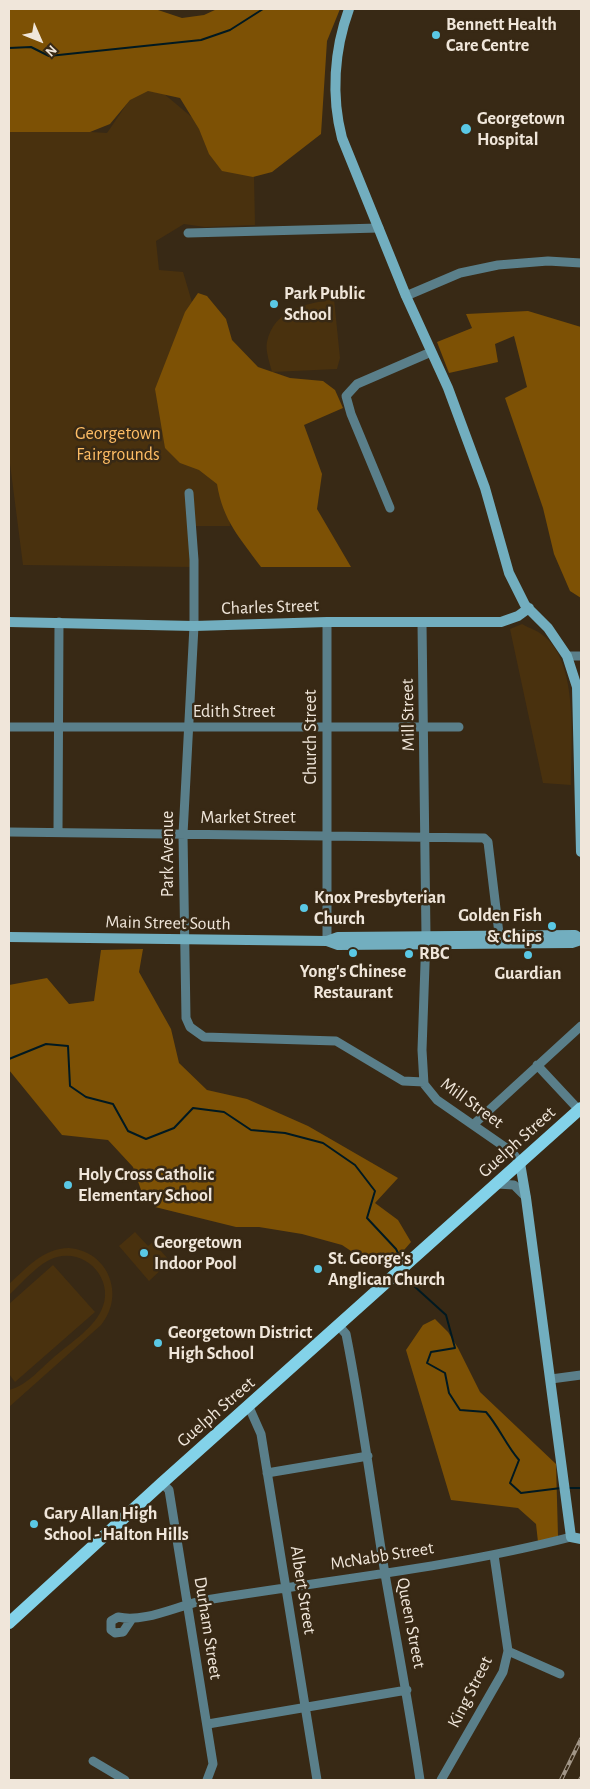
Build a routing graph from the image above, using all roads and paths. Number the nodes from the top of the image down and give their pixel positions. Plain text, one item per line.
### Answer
1 (350, 9) edge
2 (379, 228) junction
3 (188, 233) dead end
4 (581, 263) edge
5 (406, 296) junction
6 (431, 352) junction
7 (189, 493) dead end
8 (390, 508) dead end
9 (529, 608) junction
10 (9, 622) edge
11 (58, 622) junction
12 (327, 622) junction
13 (422, 623) junction
14 (194, 626) junction
15 (567, 656) junction
16 (581, 656) edge
17 (9, 727) edge
18 (60, 727) junction
19 (459, 727) dead end
20 (328, 728) junction
21 (188, 729) junction
22 (424, 729) junction
23 (9, 832) edge
24 (58, 832) junction
25 (581, 832) edge
26 (183, 834) junction
27 (327, 834) junction
28 (424, 836) junction
29 (581, 852) edge
30 (9, 937) edge
31 (581, 939) edge
32 (186, 940) junction
33 (426, 940) junction
34 (500, 940) junction
35 (327, 941) junction
36 (581, 1026) edge
37 (537, 1065) junction
38 (424, 1082) junction
39 (580, 1109) edge
40 (474, 1124) junction
41 (520, 1163) junction
42 (497, 1184) junction
43 (526, 1198) junction
44 (339, 1326) junction
45 (581, 1375) edge
46 (551, 1379) junction
47 (249, 1407) junction
48 (368, 1456) junction
49 (268, 1473) junction
50 (162, 1483) junction
51 (576, 1538) edge
52 (494, 1555) junction
53 (385, 1573) junction
54 (286, 1587) junction
55 (187, 1603) junction
56 (131, 1620) dead end
57 (9, 1623) edge
58 (508, 1651) junction
59 (560, 1674) dead end
60 (407, 1690) junction
61 (306, 1708) junction
62 (208, 1724) junction
63 (92, 1761) dead end
64 (124, 1780) edge
65 (206, 1780) edge
66 (317, 1780) edge
67 (420, 1780) edge
68 (441, 1780) edge

1 - 2 street
2 - 3 street
2 - 5 street
4 - 5 street
5 - 6 street
6 - 8 street
6 - 9 street
7 - 14 street, Park Avenue
9 - 13 street, Charles Street
9 - 15 street
10 - 11 street, Charles Street
11 - 14 street, Charles Street
11 - 18 street
12 - 13 street, Charles Street
12 - 14 street, Charles Street
12 - 20 street, Church Street
13 - 22 street, Mill Street
14 - 21 street, Park Avenue
15 - 16 street
15 - 25 street
17 - 18 street, Edith Street
18 - 21 street, Edith Street
18 - 24 street
19 - 22 street, Edith Street
20 - 21 street, Edith Street
20 - 22 street, Edith Street
20 - 27 street, Church Street
21 - 26 street, Park Avenue
22 - 28 street, Mill Street
23 - 24 street, Market Street
24 - 26 street, Market Street
25 - 29 street
26 - 27 street, Market Street
26 - 32 street, Park Avenue
27 - 28 street, Market Street
27 - 35 street, Church Street
28 - 33 street, Mill Street
28 - 34 street, Market Street
30 - 32 street, Main Street South
31 - 34 street, Main Street South
32 - 35 street, Main Street South
32 - 38 street, Park Avenue
33 - 34 street, Main Street South
33 - 35 street, Main Street South
33 - 38 street, Mill Street
36 - 37 street
37 - 39 street
37 - 40 street
38 - 40 street, Mill Street
39 - 41 main road, Guelph Street
40 - 41 street, Mill Street
41 - 42 main road, Guelph Street
41 - 43 street
42 - 43 street
42 - 44 main road, Guelph Street
43 - 46 street
44 - 47 main road, Guelph Street
44 - 48 street, Queen Street
45 - 46 street
46 - 51 street
47 - 49 street, Albert Street
47 - 50 main road, Guelph Street
48 - 49 street
48 - 53 street, Queen Street
49 - 54 street, Albert Street
50 - 55 street, Durham Street
50 - 57 main road, Guelph Street
51 - 52 street, McNabb Street
52 - 53 street, McNabb Street
52 - 58 street, King Street
53 - 54 street, McNabb Street
53 - 60 street, Queen Street
54 - 55 street, McNabb Street
54 - 61 street, Albert Street
55 - 56 street, McNabb Street
55 - 62 street, Durham Street
58 - 59 street
58 - 68 street, King Street
60 - 61 street
60 - 67 street, Queen Street
61 - 62 street
61 - 66 street, Albert Street
62 - 65 street, Durham Street
63 - 64 street

